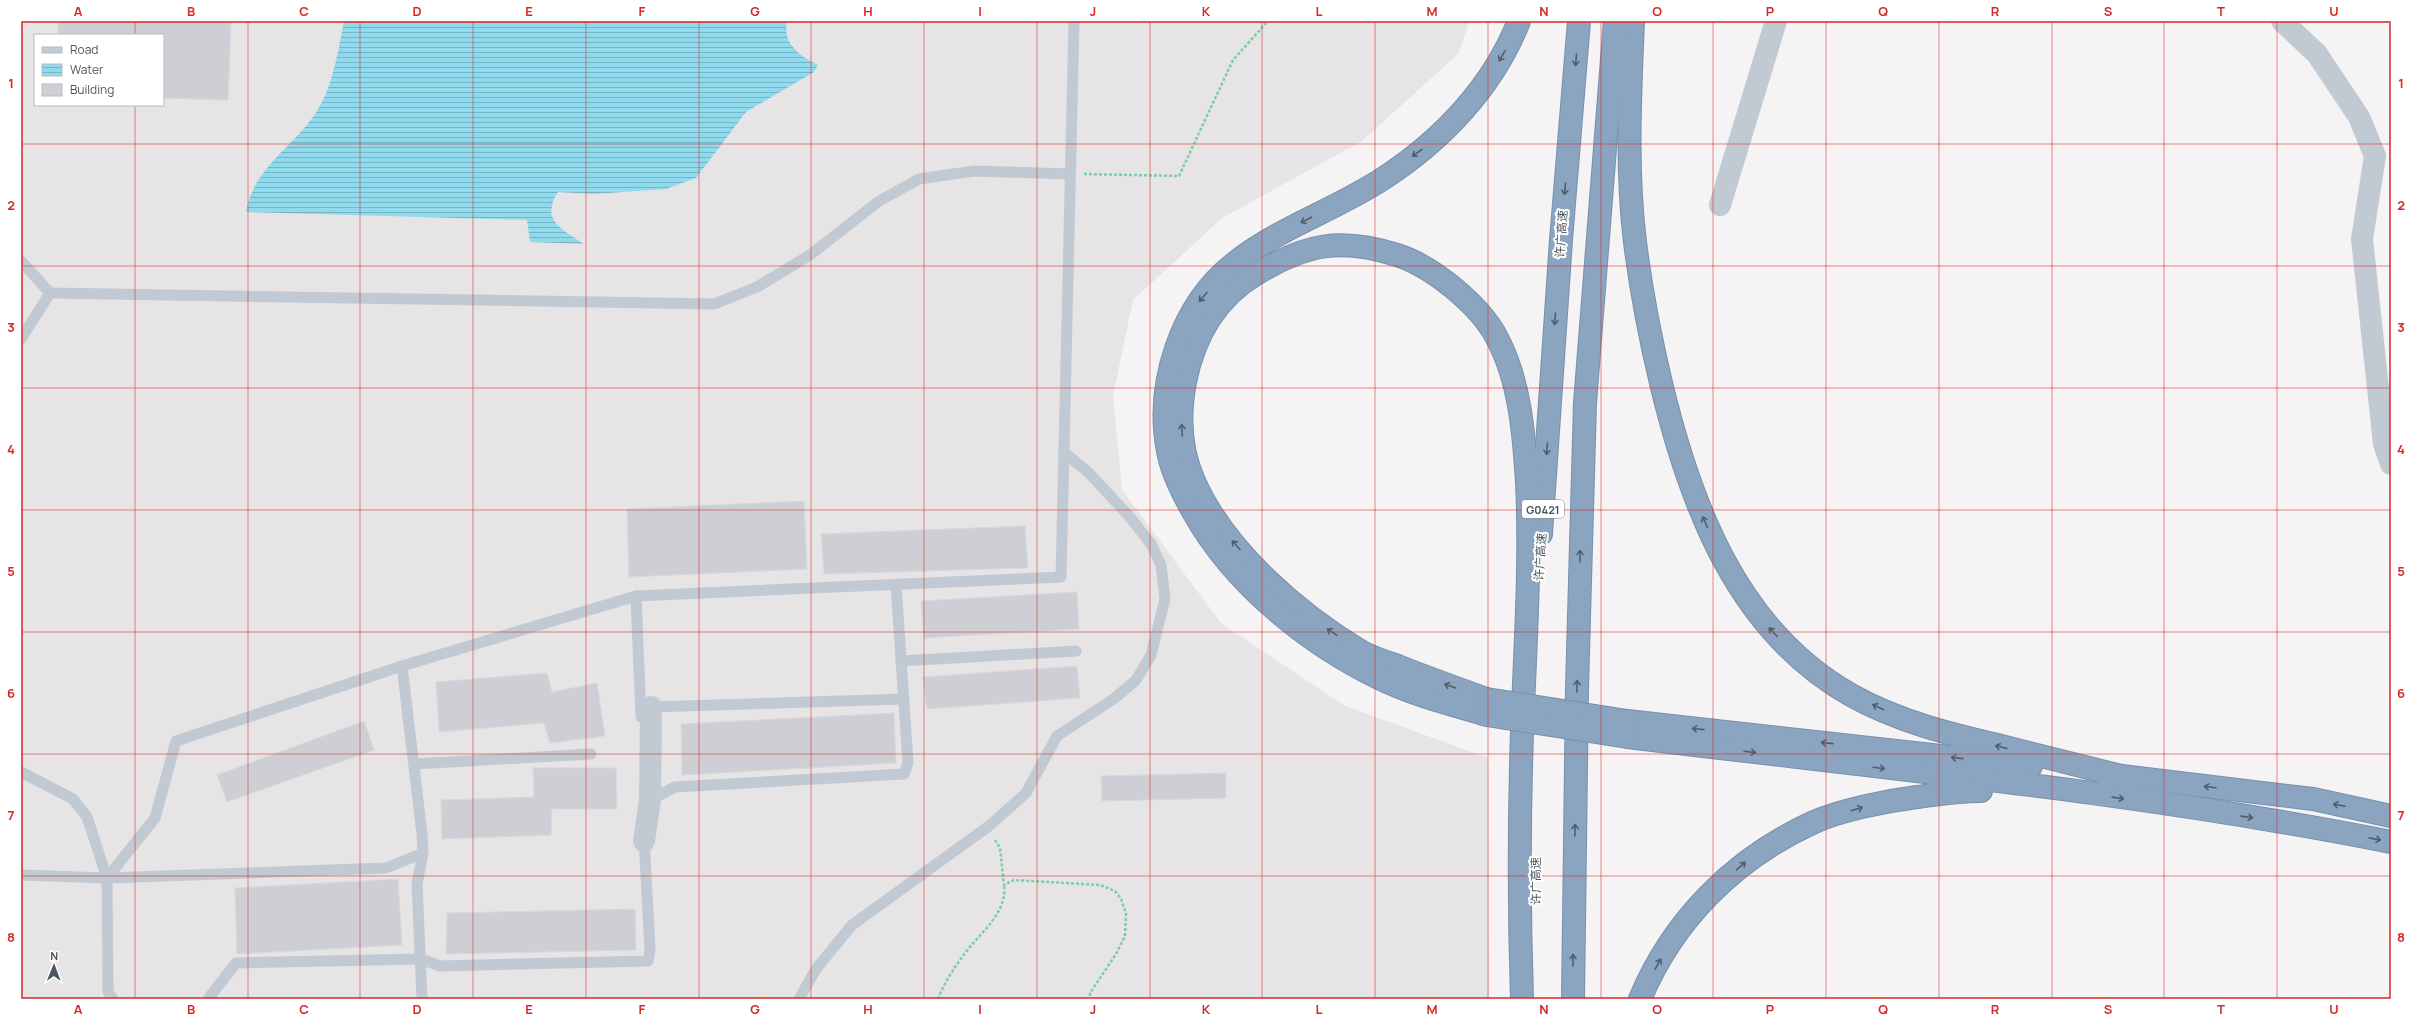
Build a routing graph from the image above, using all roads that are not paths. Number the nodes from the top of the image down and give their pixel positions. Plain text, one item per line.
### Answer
1 (1074, 21) edge
2 (1519, 21) edge
3 (1579, 21) edge
4 (1614, 21) edge
5 (1633, 21) edge
6 (1776, 21) edge
7 (2282, 21) edge
8 (1070, 174) junction
9 (1720, 205) dead end
10 (21, 261) edge
11 (50, 293) junction
12 (21, 339) edge
13 (1065, 453) junction
14 (2391, 464) edge
15 (896, 584) junction
16 (636, 596) junction
17 (1076, 651) dead end
18 (901, 661) junction
19 (402, 666) junction
20 (904, 699) junction
21 (651, 707) joint
22 (1486, 707) junction
23 (1627, 729) junction
24 (591, 754) dead end
25 (414, 764) junction
26 (21, 772) edge
27 (2121, 776) junction
28 (2080, 793) junction
29 (650, 800) junction
30 (2391, 816) edge
31 (644, 841) junction
32 (2391, 842) edge
33 (423, 852) junction
34 (21, 875) edge
35 (108, 878) junction
36 (421, 959) junction
37 (113, 999) edge
38 (208, 999) edge
39 (422, 999) edge
40 (799, 999) edge
41 (1522, 999) edge
42 (1535, 999) edge
43 (1573, 999) edge
44 (1640, 999) edge

1 - 8 lane
2 -> 22 highway
3 -> 42 highway, 许广高速 / G0421
43 -> 4 highway, G0421
27 -> 5 highway
6 - 9 street
7 - 14 street
8 - 11 lane
8 - 13 lane
10 - 11 lane
11 - 12 lane
13 - 15 lane
13 - 40 lane
15 - 16 lane
15 - 18 lane
16 - 19 lane
16 - 31 lane
17 - 18 lane
18 - 20 lane
19 - 25 lane
19 - 35 lane
20 - 21 lane
20 - 29 lane
21 - 29 street
22 - 23 highway, bridge
22 -> 41 highway
27 -> 23 highway
23 -> 28 highway
24 - 25 lane
25 - 33 lane
26 - 35 lane
30 -> 27 highway
28 -> 32 highway
44 -> 28 highway
29 - 31 street
31 - 36 lane
33 - 35 lane
33 - 36 lane
34 - 35 lane
35 - 37 lane
36 - 38 lane
36 - 39 lane

